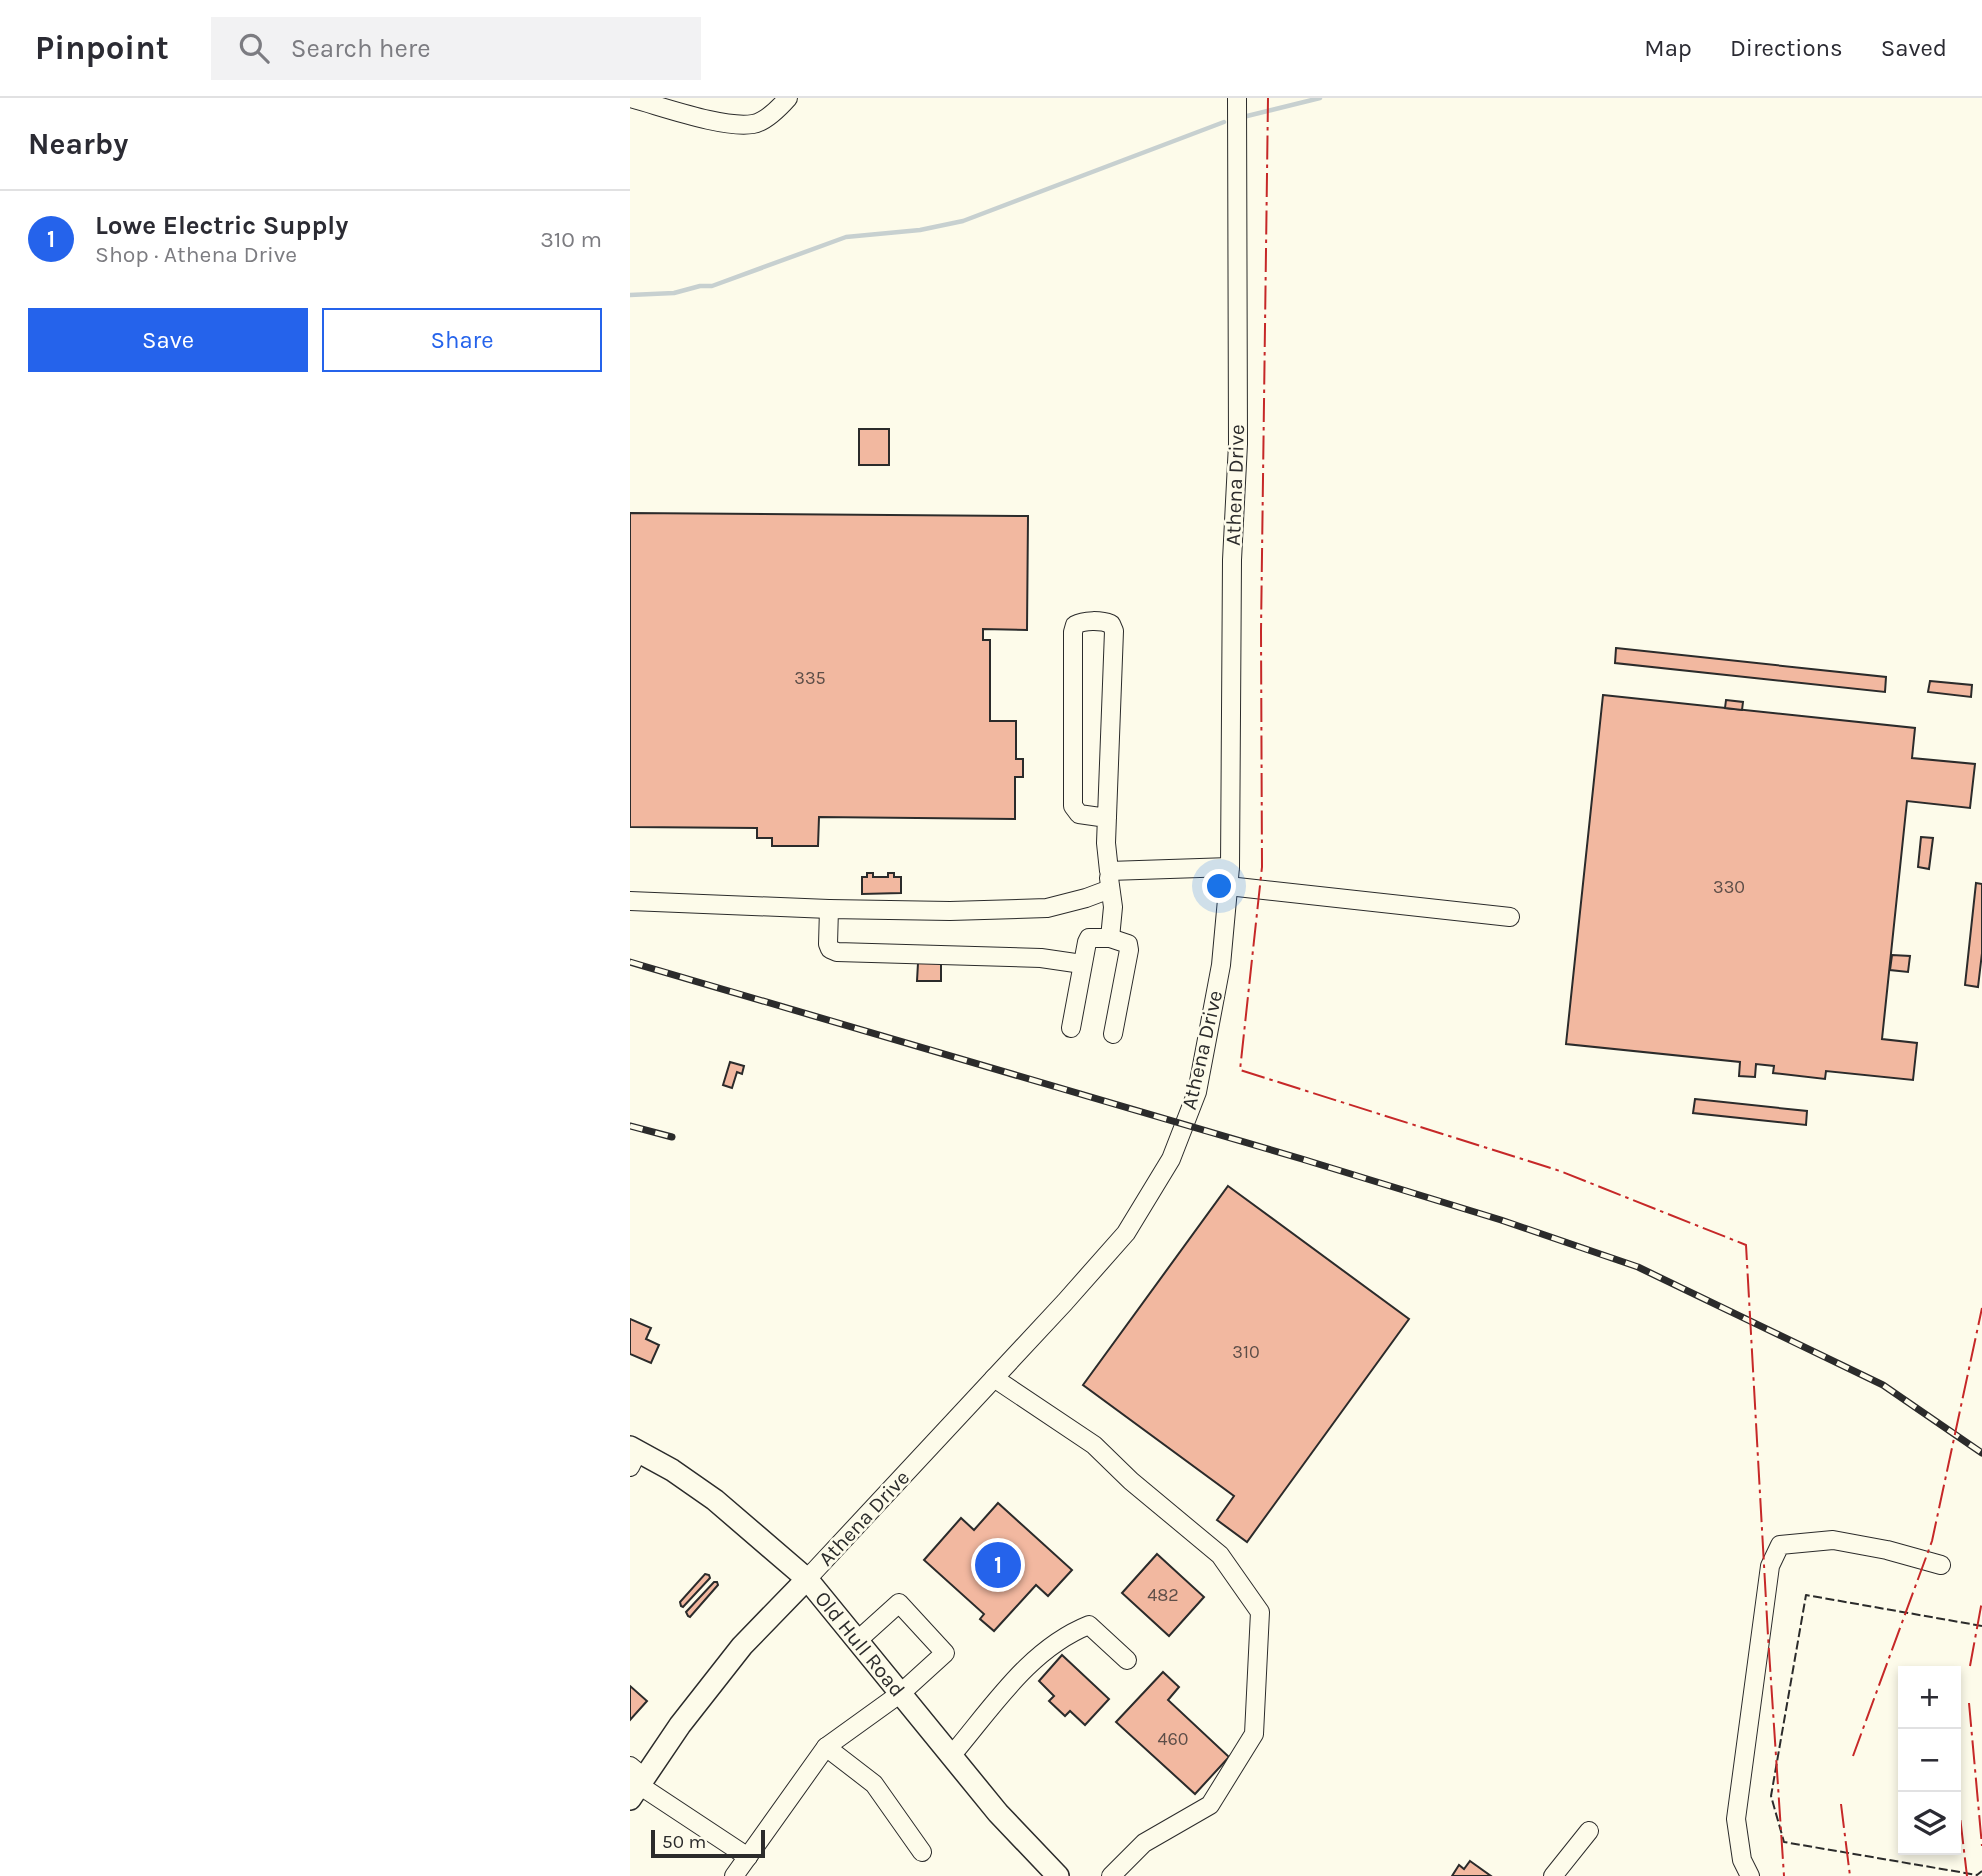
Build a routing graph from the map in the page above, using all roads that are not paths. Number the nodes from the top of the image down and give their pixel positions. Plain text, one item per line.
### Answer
1 (630, 98) edge
2 (788, 98) edge
3 (1237, 98) edge
4 (1107, 818) junction
5 (1230, 867) junction
6 (1109, 880) junction
7 (1228, 886) junction
8 (630, 901) edge
9 (830, 909) junction
10 (1510, 917) dead end
11 (1110, 938) junction
12 (1082, 964) junction
13 (1071, 1028) dead end
14 (1113, 1034) dead end
15 (994, 1378) junction
16 (633, 1455) edge
17 (1941, 1565) dead end
18 (807, 1579) junction
19 (858, 1640) junction
20 (1127, 1660) dead end
21 (901, 1693) junction
22 (826, 1746) junction
23 (951, 1756) junction
24 (633, 1783) edge
25 (1589, 1831) dead end
26 (922, 1852) dead end
27 (748, 1857) junction
28 (734, 1876) edge
29 (1058, 1876) edge
30 (1111, 1876) edge
31 (1553, 1876) edge
32 (1750, 1876) edge

1 - 2 street
3 - 5 street, Athena Drive
4 - 4 street
4 - 6 street
5 - 6 street
5 - 7 street, Athena Drive
6 - 9 street
6 - 11 street
7 - 10 street
7 - 15 street, Athena Drive
8 - 9 street
9 - 12 street
11 - 12 street
11 - 14 street
12 - 13 street
15 - 18 street, Athena Drive
15 - 30 street
16 - 18 main road, Old Hull Road
17 - 32 street
18 - 19 main road, Old Hull Road
18 - 24 main road, Athena Drive
19 - 21 main road, Old Hull Road
19 - 21 street
20 - 23 street
21 - 22 street
21 - 23 main road, Old Hull Road
22 - 26 street
22 - 27 street
23 - 29 main road, Old Hull Road
24 - 27 street
25 - 31 street
27 - 28 street

